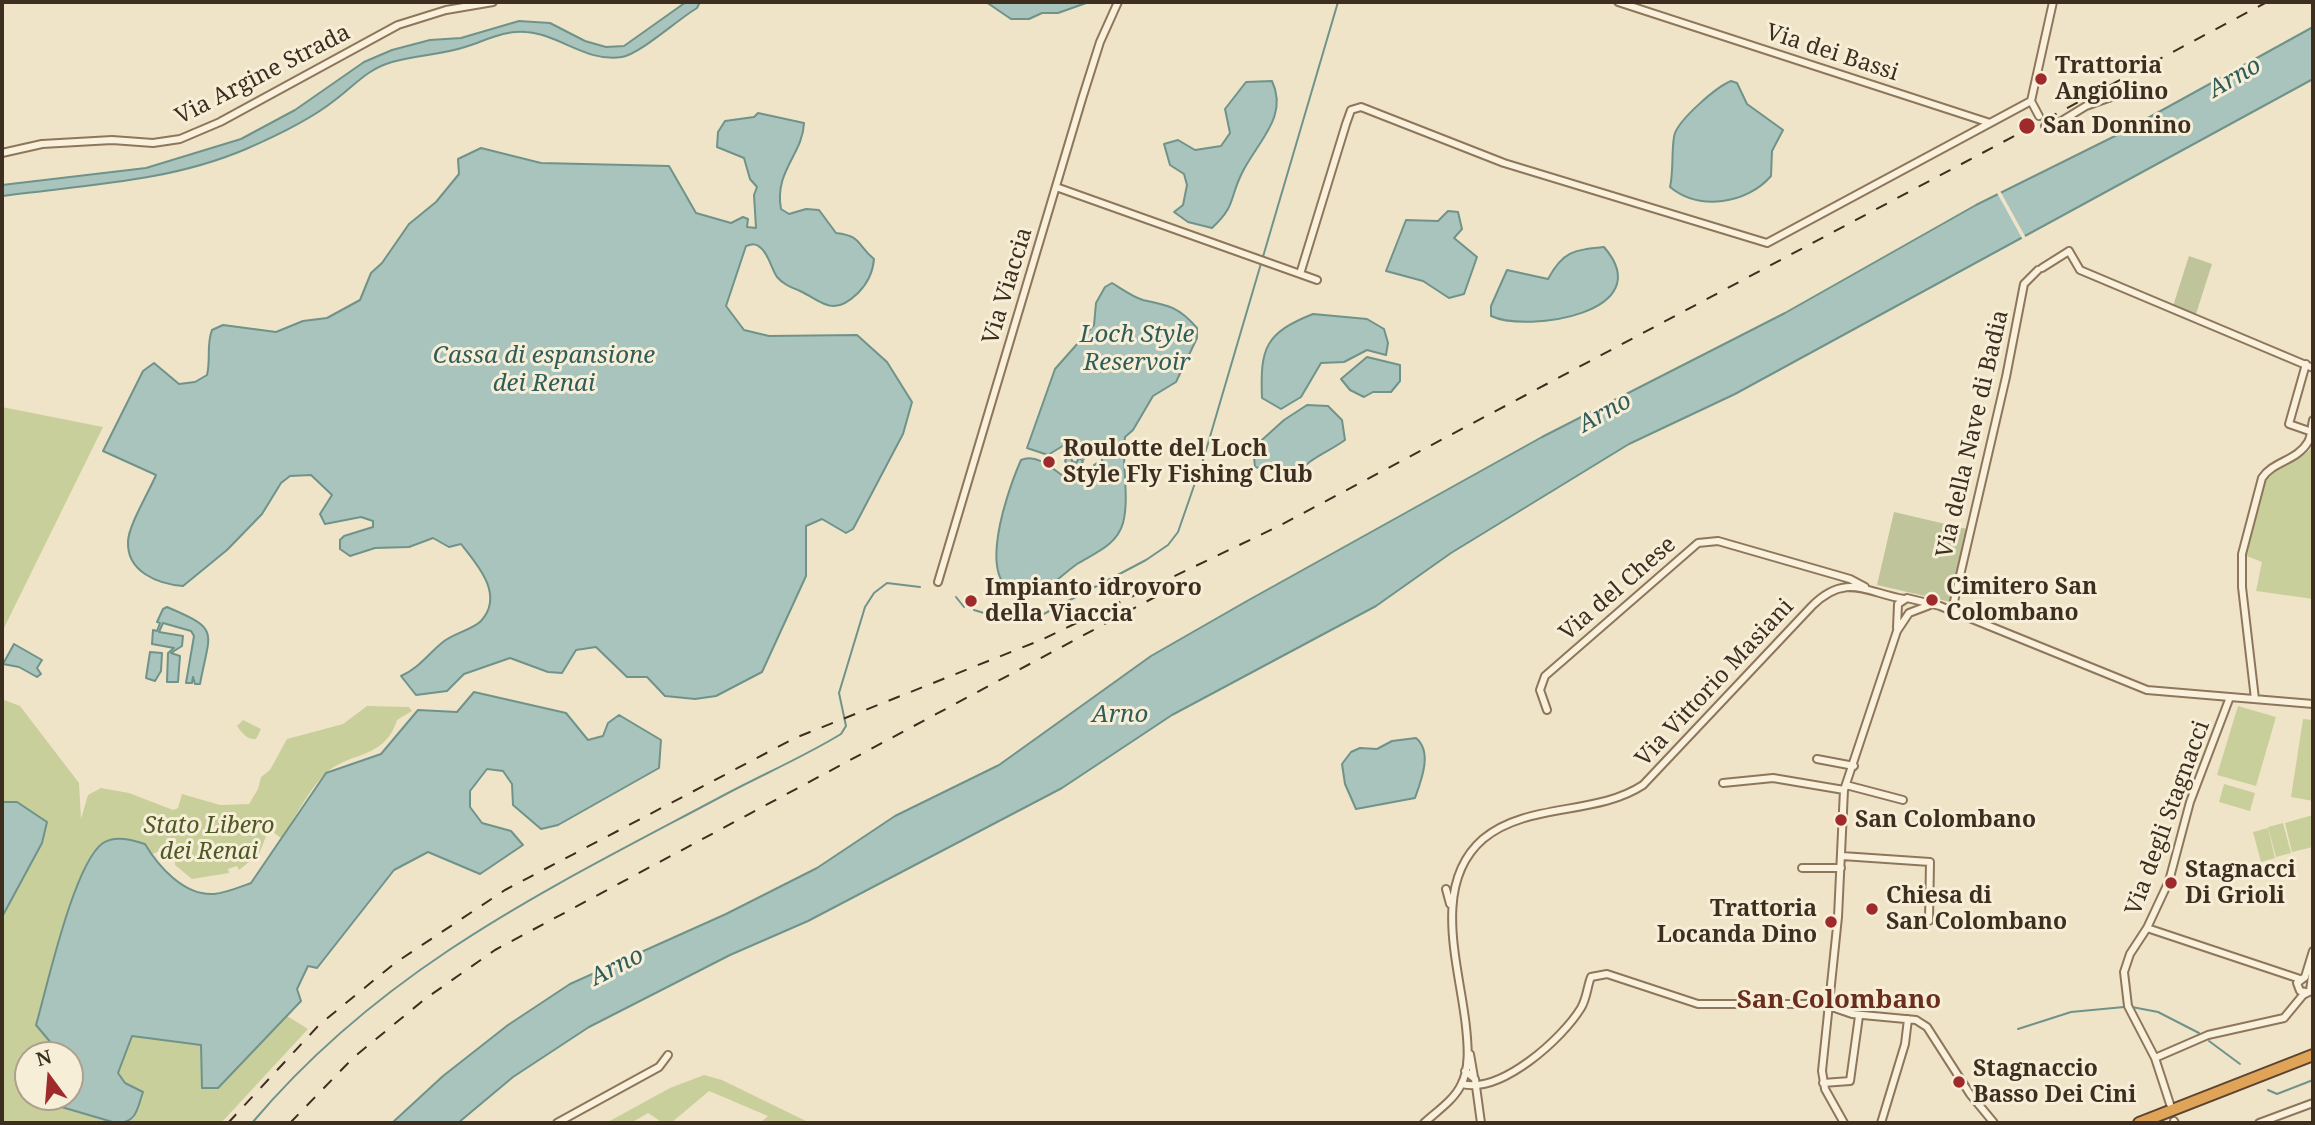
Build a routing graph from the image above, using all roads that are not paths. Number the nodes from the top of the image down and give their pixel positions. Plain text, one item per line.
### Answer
1 (493, 2) edge
2 (1118, 2) edge
3 (1618, 2) edge
4 (2053, 2) edge
5 (2113, 96) dead end
6 (2031, 101) junction
7 (2039, 116) dead end
8 (1990, 123) junction
9 (2045, 126) dead end
10 (2, 153) edge
11 (1056, 187) junction
12 (1300, 274) junction
13 (1317, 280) dead end
14 (2306, 364) junction
15 (2313, 368) edge
16 (2313, 420) edge
17 (2313, 432) edge
18 (1834, 575) junction
19 (1850, 579) junction
20 (938, 582) dead end
21 (1844, 587) junction
22 (1866, 588) junction
23 (1895, 597) junction
24 (1907, 599) junction
25 (1930, 604) junction
26 (1898, 608) junction
27 (1952, 610) junction
28 (1910, 613) junction
29 (1897, 631) junction
30 (2230, 697) junction
31 (2255, 699) junction
32 (2313, 704) edge
33 (1547, 710) dead end
34 (1817, 759) dead end
35 (1854, 766) junction
36 (1723, 783) dead end
37 (1845, 787) junction
38 (1903, 800) dead end
39 (1842, 856) junction
40 (1802, 868) dead end
41 (1841, 868) junction
42 (1446, 889) dead end
43 (1451, 910) junction
44 (1929, 921) dead end
45 (2147, 928) junction
46 (2313, 951) edge
47 (2313, 968) edge
48 (2305, 985) edge
49 (1830, 1005) junction
50 (1859, 1016) junction
51 (1908, 1019) junction
52 (1467, 1041) junction
53 (668, 1055) dead end
54 (2313, 1055) edge
55 (2155, 1058) junction
56 (2313, 1061) edge
57 (1465, 1071) junction
58 (1475, 1082) junction
59 (1823, 1083) junction
60 (1462, 1084) junction
61 (2313, 1103) edge
62 (2170, 1104) dead end
63 (557, 1123) edge
64 (1424, 1123) edge
65 (1481, 1123) edge
66 (1844, 1123) edge
67 (1881, 1123) edge
68 (1994, 1123) edge
69 (2139, 1123) edge
70 (2155, 1123) edge
71 (2259, 1123) edge

1 - 10 street, Via Argine Strada
2 - 11 street, Via Viaccia
3 - 8 street, Via dei Bassi
4 - 6 street
5 - 9 street
6 - 7 street
6 - 8 street
8 - 12 street
11 - 12 street
11 - 20 street, Via Viaccia
12 - 13 street
14 - 15 street
14 - 17 street
14 - 27 street, Via della Nave di Badia
16 - 17 street
17 - 31 street
18 - 19 street, Via del Chese
18 - 21 street
18 - 33 street, Via del Chese
19 - 21 street
19 - 22 street, Via del Chese
21 - 22 street, Via del Chese
21 - 43 street, Via Vittorio Masiani
22 - 23 street, Via del Chese
23 - 24 street, Via del Chese
23 - 26 street
24 - 25 street, Via del Chese
24 - 26 street
24 - 28 street
25 - 27 street, Via del Chese
25 - 28 street
26 - 28 street
26 - 29 street
27 - 30 street, Via del Chese
28 - 29 street
29 - 35 street
30 - 31 street, Via del Chese
30 - 45 street, Via degli Stagnacci
31 - 32 street, Via del Chese
34 - 35 street
35 - 37 street
36 - 37 street
37 - 38 street
37 - 39 street
39 - 41 street
39 - 44 street
40 - 41 street
41 - 49 street
42 - 43 street
43 - 52 street, Via Vittorio Masiani
45 - 48 street
45 - 55 street, Via degli Stagnacci
46 - 48 street
47 - 48 street
48 - 55 street
49 - 50 street
49 - 58 street
49 - 59 street
50 - 51 street
50 - 59 street
51 - 67 street
51 - 68 street
52 - 57 street, Via Vittorio Masiani
52 - 58 street
53 - 63 street
54 - 69 highway
55 - 62 street, Via degli Stagnacci
56 - 70 highway
57 - 58 street
57 - 60 street, Via Vittorio Masiani
58 - 60 street
58 - 65 street
59 - 66 street
60 - 64 street
61 - 71 street

